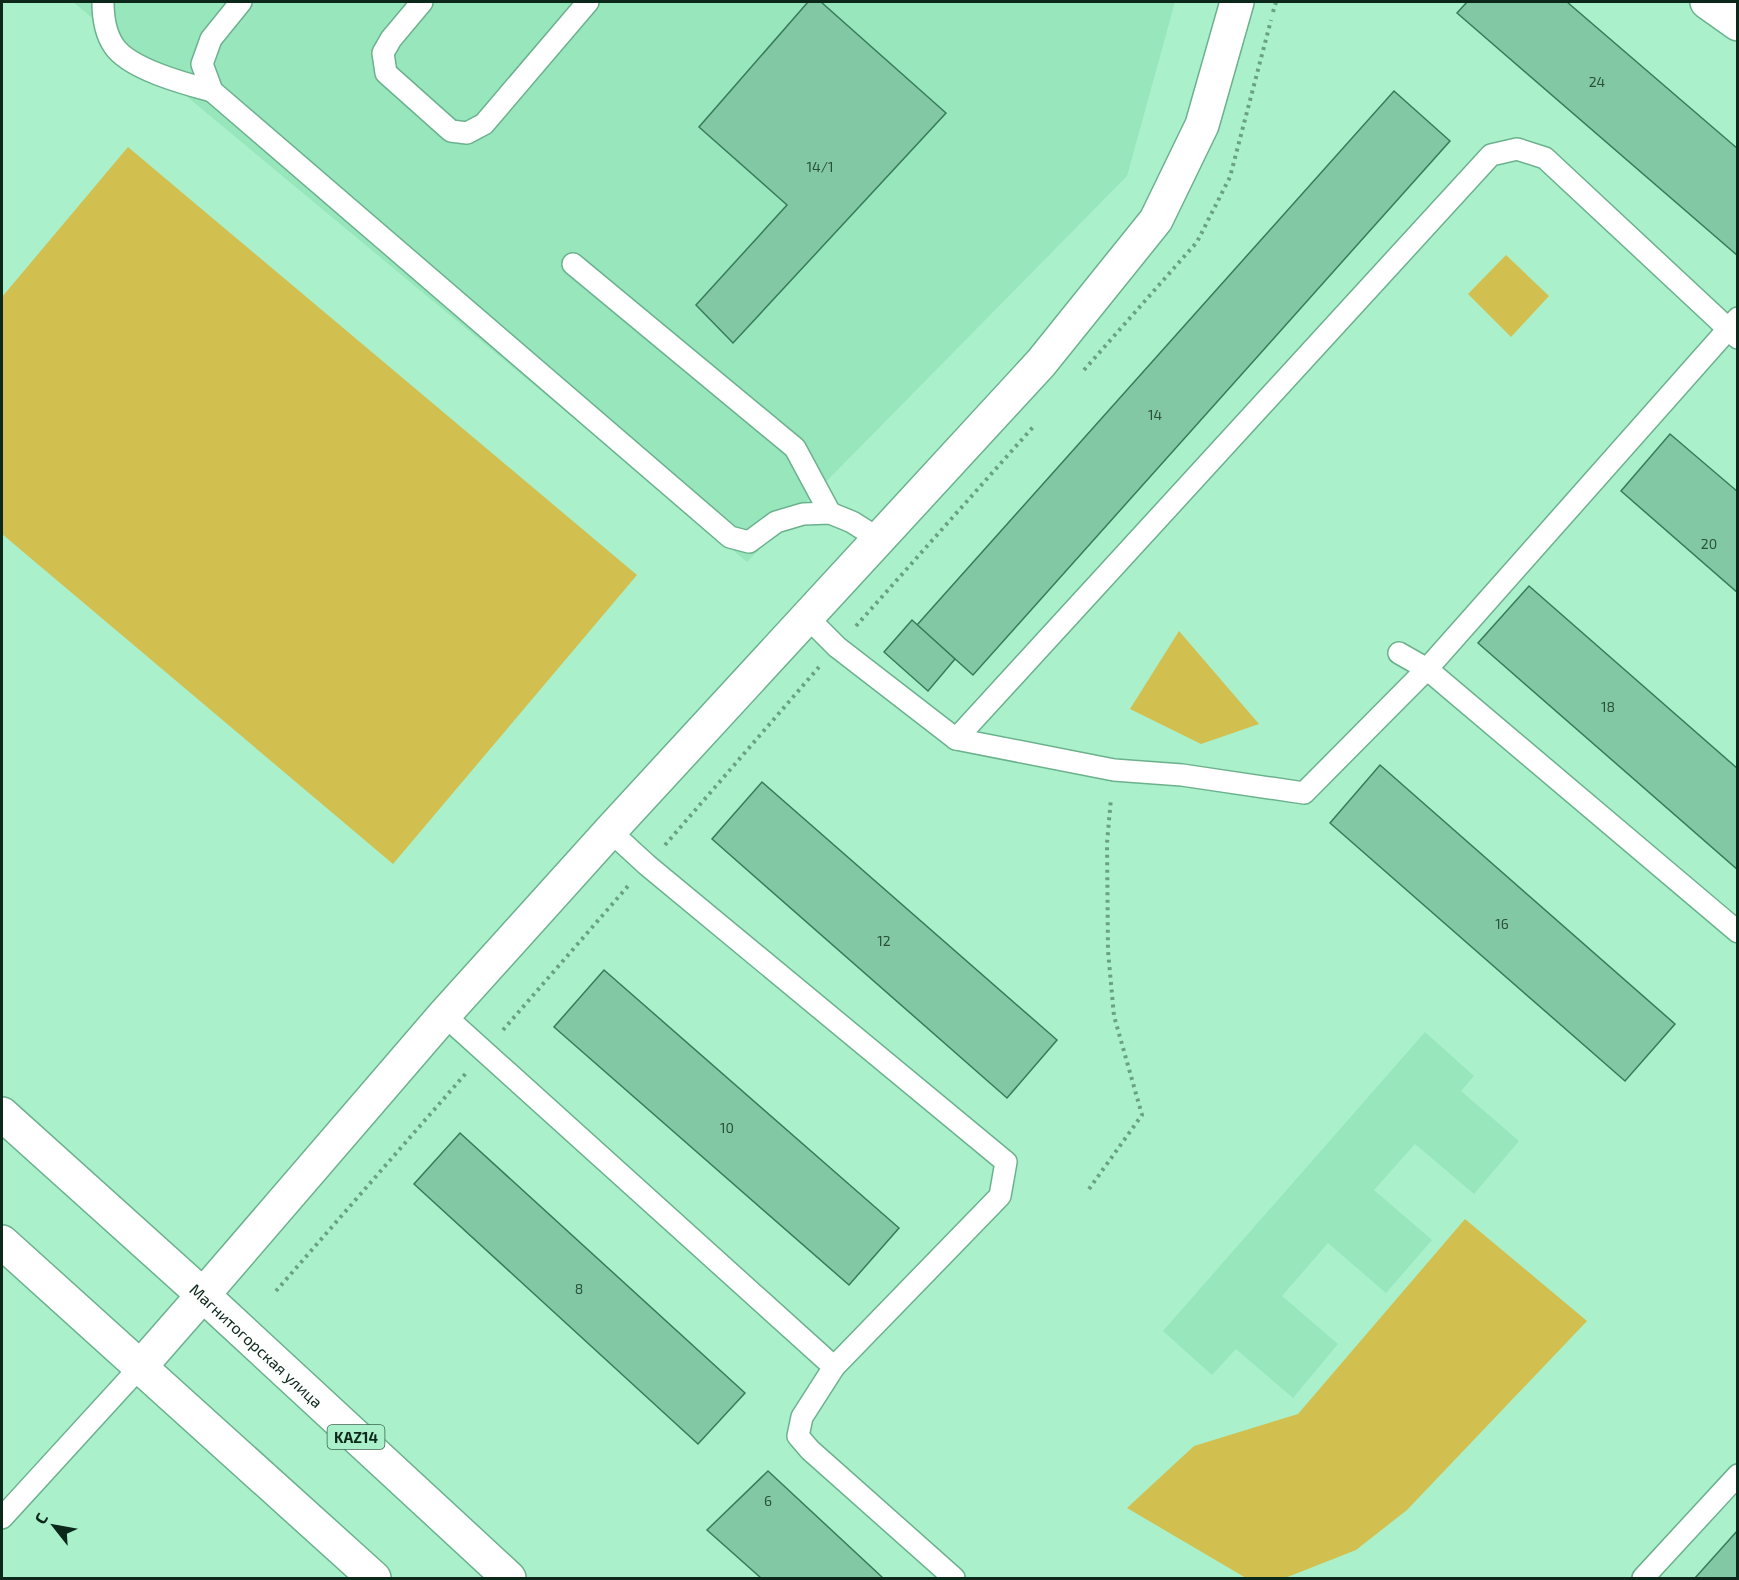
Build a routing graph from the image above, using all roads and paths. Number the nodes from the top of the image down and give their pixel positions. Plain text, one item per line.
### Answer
1 (103, 2) edge
2 (241, 2) edge
3 (422, 2) edge
4 (588, 2) edge
5 (1237, 2) edge
6 (1707, 2) edge
7 (1737, 24) edge
8 (212, 91) junction
9 (573, 264) dead end
10 (1734, 328) edge
11 (830, 513) junction
12 (879, 539) junction
13 (807, 617) junction
14 (1399, 653) dead end
15 (1427, 669) junction
16 (956, 739) junction
17 (1114, 770) junction
18 (610, 831) junction
19 (1737, 932) edge
20 (444, 1015) junction
21 (2, 1114) edge
22 (1089, 1189) dead end
23 (2, 1242) edge
24 (203, 1295) junction
25 (140, 1367) junction
26 (834, 1367) junction
27 (1737, 1475) edge
28 (2, 1518) edge
29 (374, 1578) edge
30 (509, 1578) edge
31 (954, 1578) edge
32 (1643, 1578) edge

1 - 8 lane
2 - 8 lane
3 - 4 lane
5 - 12 street
6 - 7 street
8 - 11 lane
9 - 11 lane
10 - 15 lane
10 - 16 lane
11 - 12 lane
12 - 13 street
13 - 16 lane
13 - 18 street
14 - 15 lane
15 - 17 lane
15 - 19 lane
16 - 17 lane
17 - 22 path
18 - 20 street
18 - 26 lane
20 - 24 street
20 - 26 lane
21 - 24 street, Магнитогорская улица / KAZ14
23 - 25 street
24 - 25 street
24 - 30 street, Магнитогорская улица / KAZ14
25 - 28 lane
25 - 29 street
26 - 31 lane
27 - 32 lane

